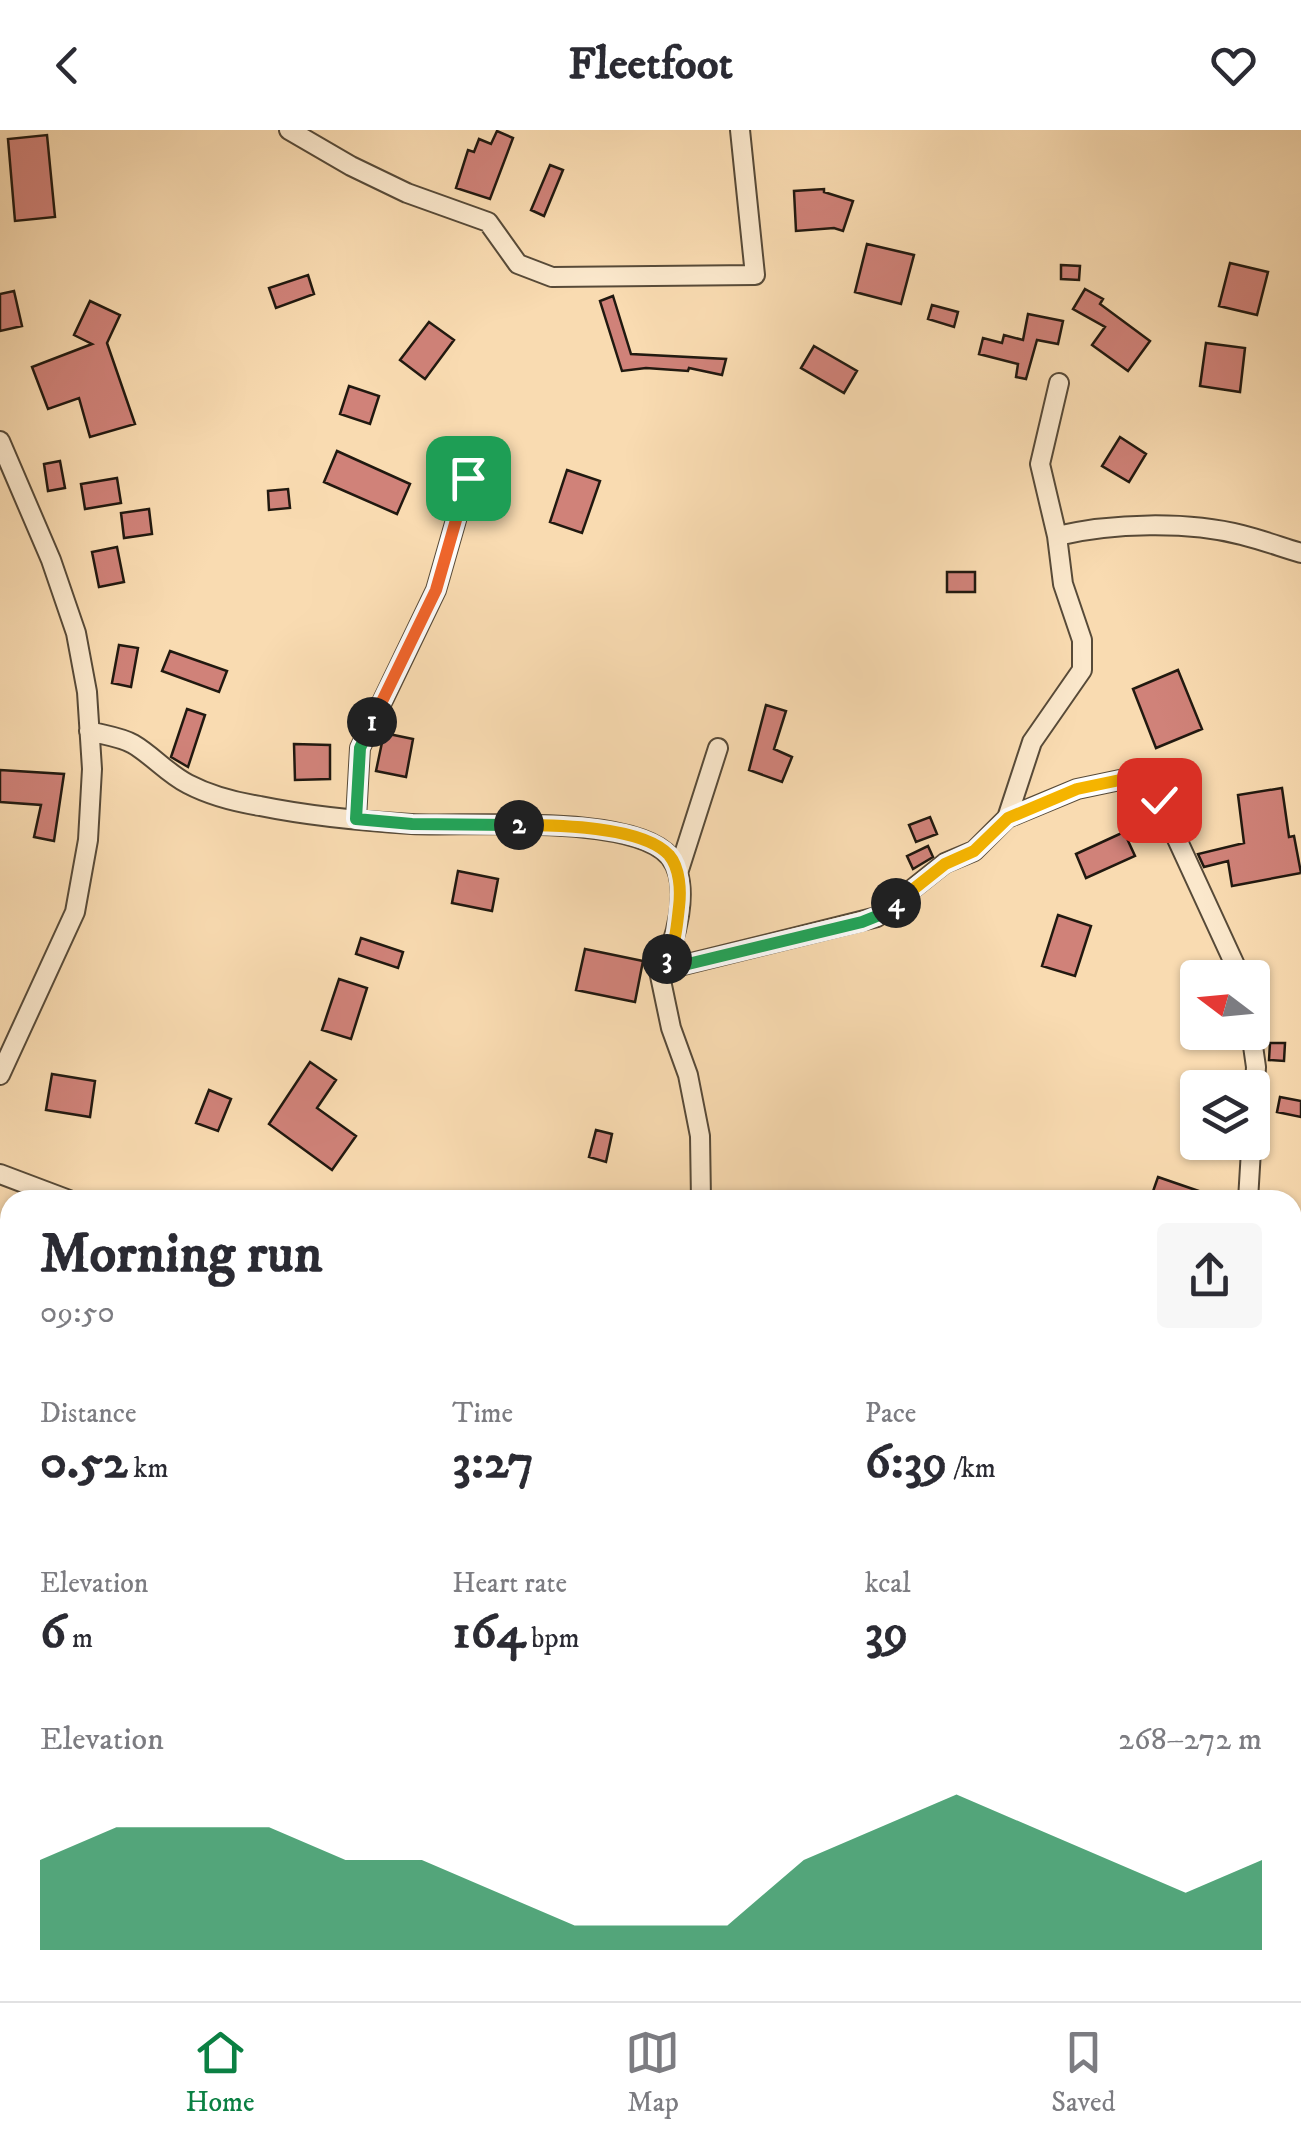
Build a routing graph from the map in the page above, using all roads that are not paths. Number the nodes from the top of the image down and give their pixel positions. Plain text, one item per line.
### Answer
1 (289, 130) edge
2 (740, 130) edge
3 (1059, 383) dead end
4 (0, 440) edge
5 (468, 478) dead end
6 (1057, 536) junction
7 (1301, 554) edge
8 (90, 731) junction
9 (718, 748) dead end
10 (1008, 818) junction
11 (356, 819) junction
12 (678, 873) junction
13 (1233, 960) edge
14 (659, 971) junction
15 (1254, 1050) edge
16 (0, 1075) edge
17 (0, 1174) edge
18 (42, 1190) edge
19 (701, 1190) edge
20 (1249, 1190) edge

1 - 2 street
3 - 6 street
4 - 8 street
5 - 11 street
6 - 7 street
6 - 10 street
8 - 11 street
8 - 16 street
9 - 12 street
10 - 13 street
10 - 14 street
11 - 12 street
12 - 14 street
14 - 19 street
15 - 20 street
17 - 18 street

